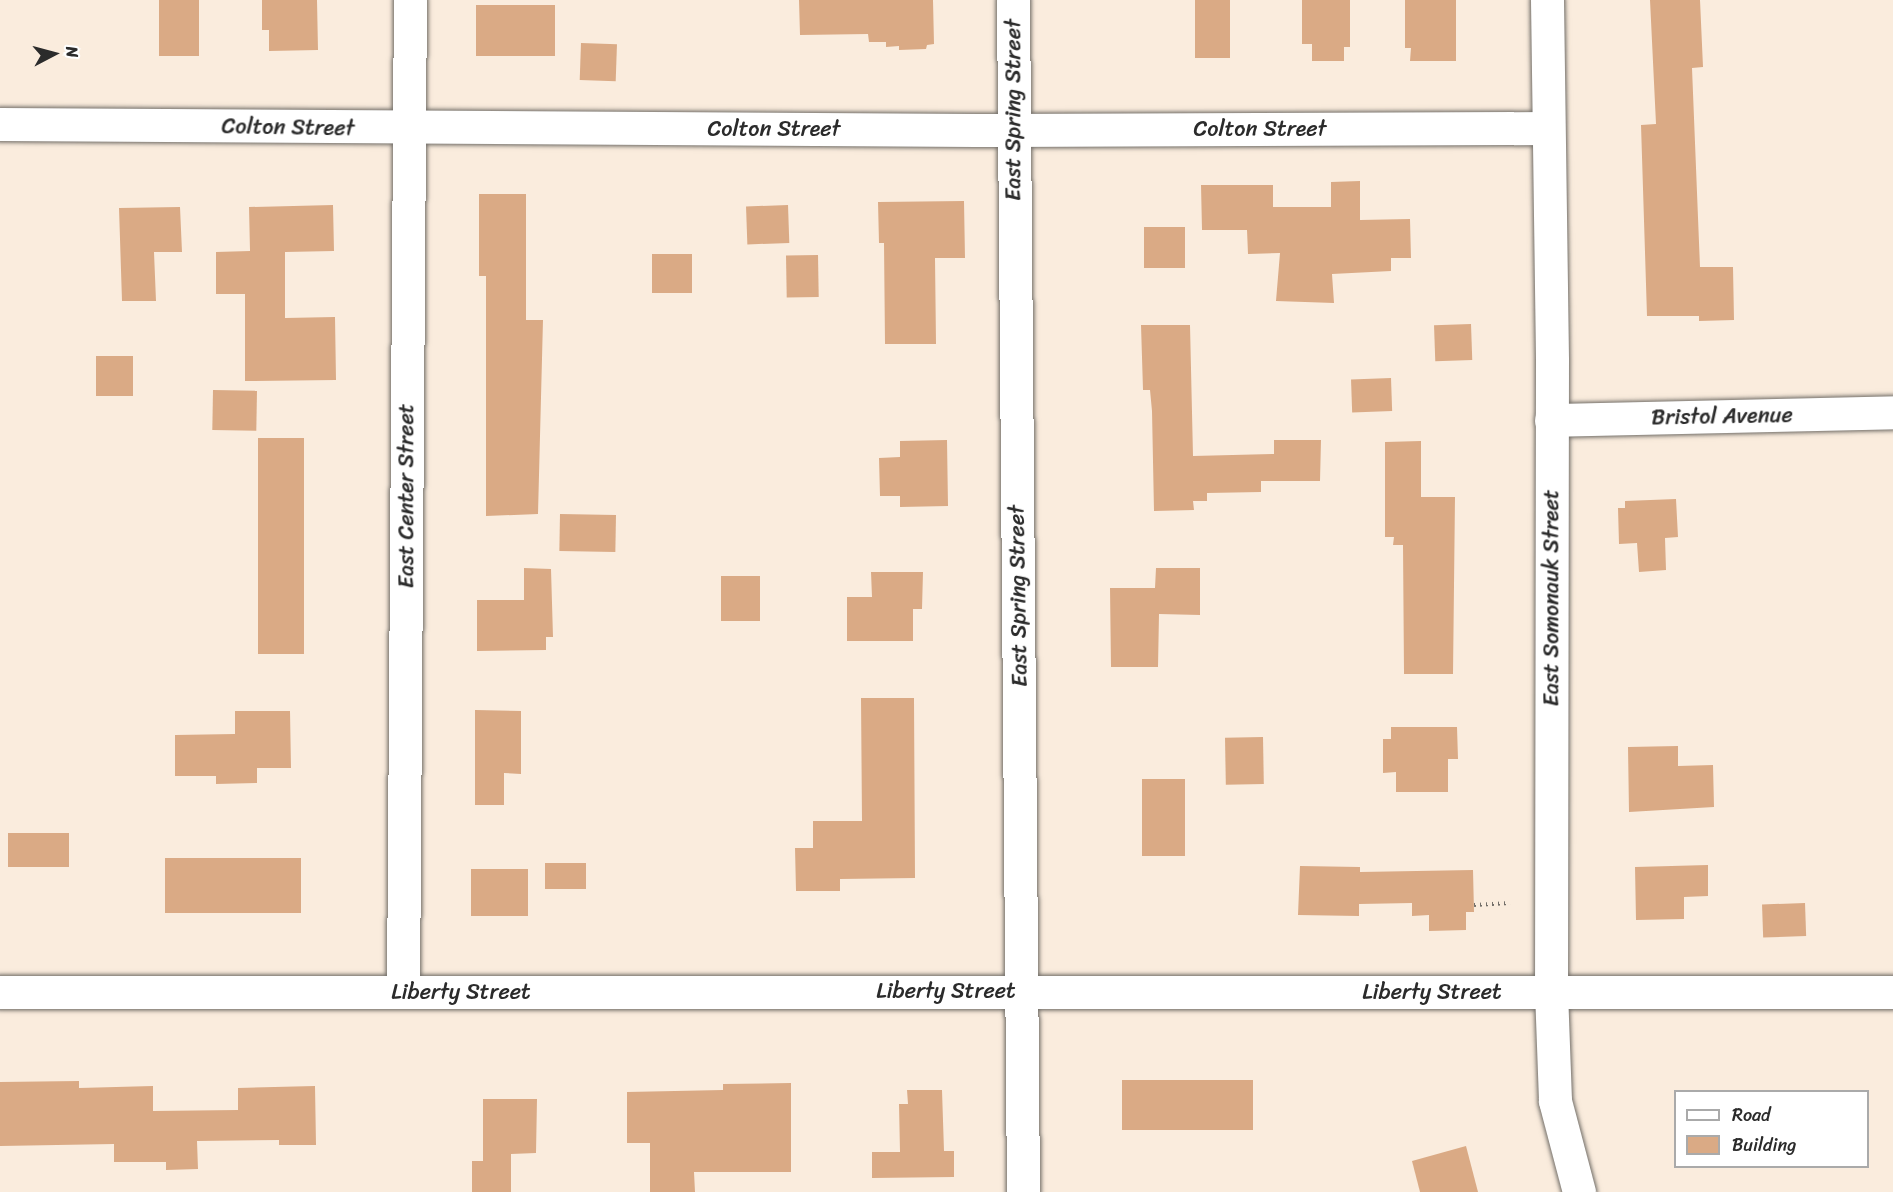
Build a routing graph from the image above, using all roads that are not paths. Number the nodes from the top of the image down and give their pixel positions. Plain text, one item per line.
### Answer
1 (410, 0) edge
2 (1013, 0) edge
3 (1547, 0) edge
4 (0, 124) edge
5 (1548, 128) junction
6 (408, 129) junction
7 (1012, 130) junction
8 (1893, 412) edge
9 (1551, 420) junction
10 (1024, 991) junction
11 (1551, 991) junction
12 (0, 992) edge
13 (403, 992) junction
14 (1893, 992) edge
15 (1023, 1192) edge
16 (1579, 1192) edge

1 - 6 street, East Center Street
2 - 7 street, East Spring Street
3 - 5 street, East Somonauk Street
4 - 6 street, Colton Street
5 - 7 street, Colton Street
5 - 9 street, East Somonauk Street
6 - 7 street, Colton Street
6 - 13 street, East Center Street
7 - 10 street, East Spring Street
8 - 9 street, Bristol Avenue
9 - 11 street, East Somonauk Street
10 - 11 street, Liberty Street
10 - 13 street, Liberty Street
10 - 15 street, East Spring Street
11 - 14 street, Liberty Street
11 - 16 street, East Somonauk Street
12 - 13 street, Liberty Street

